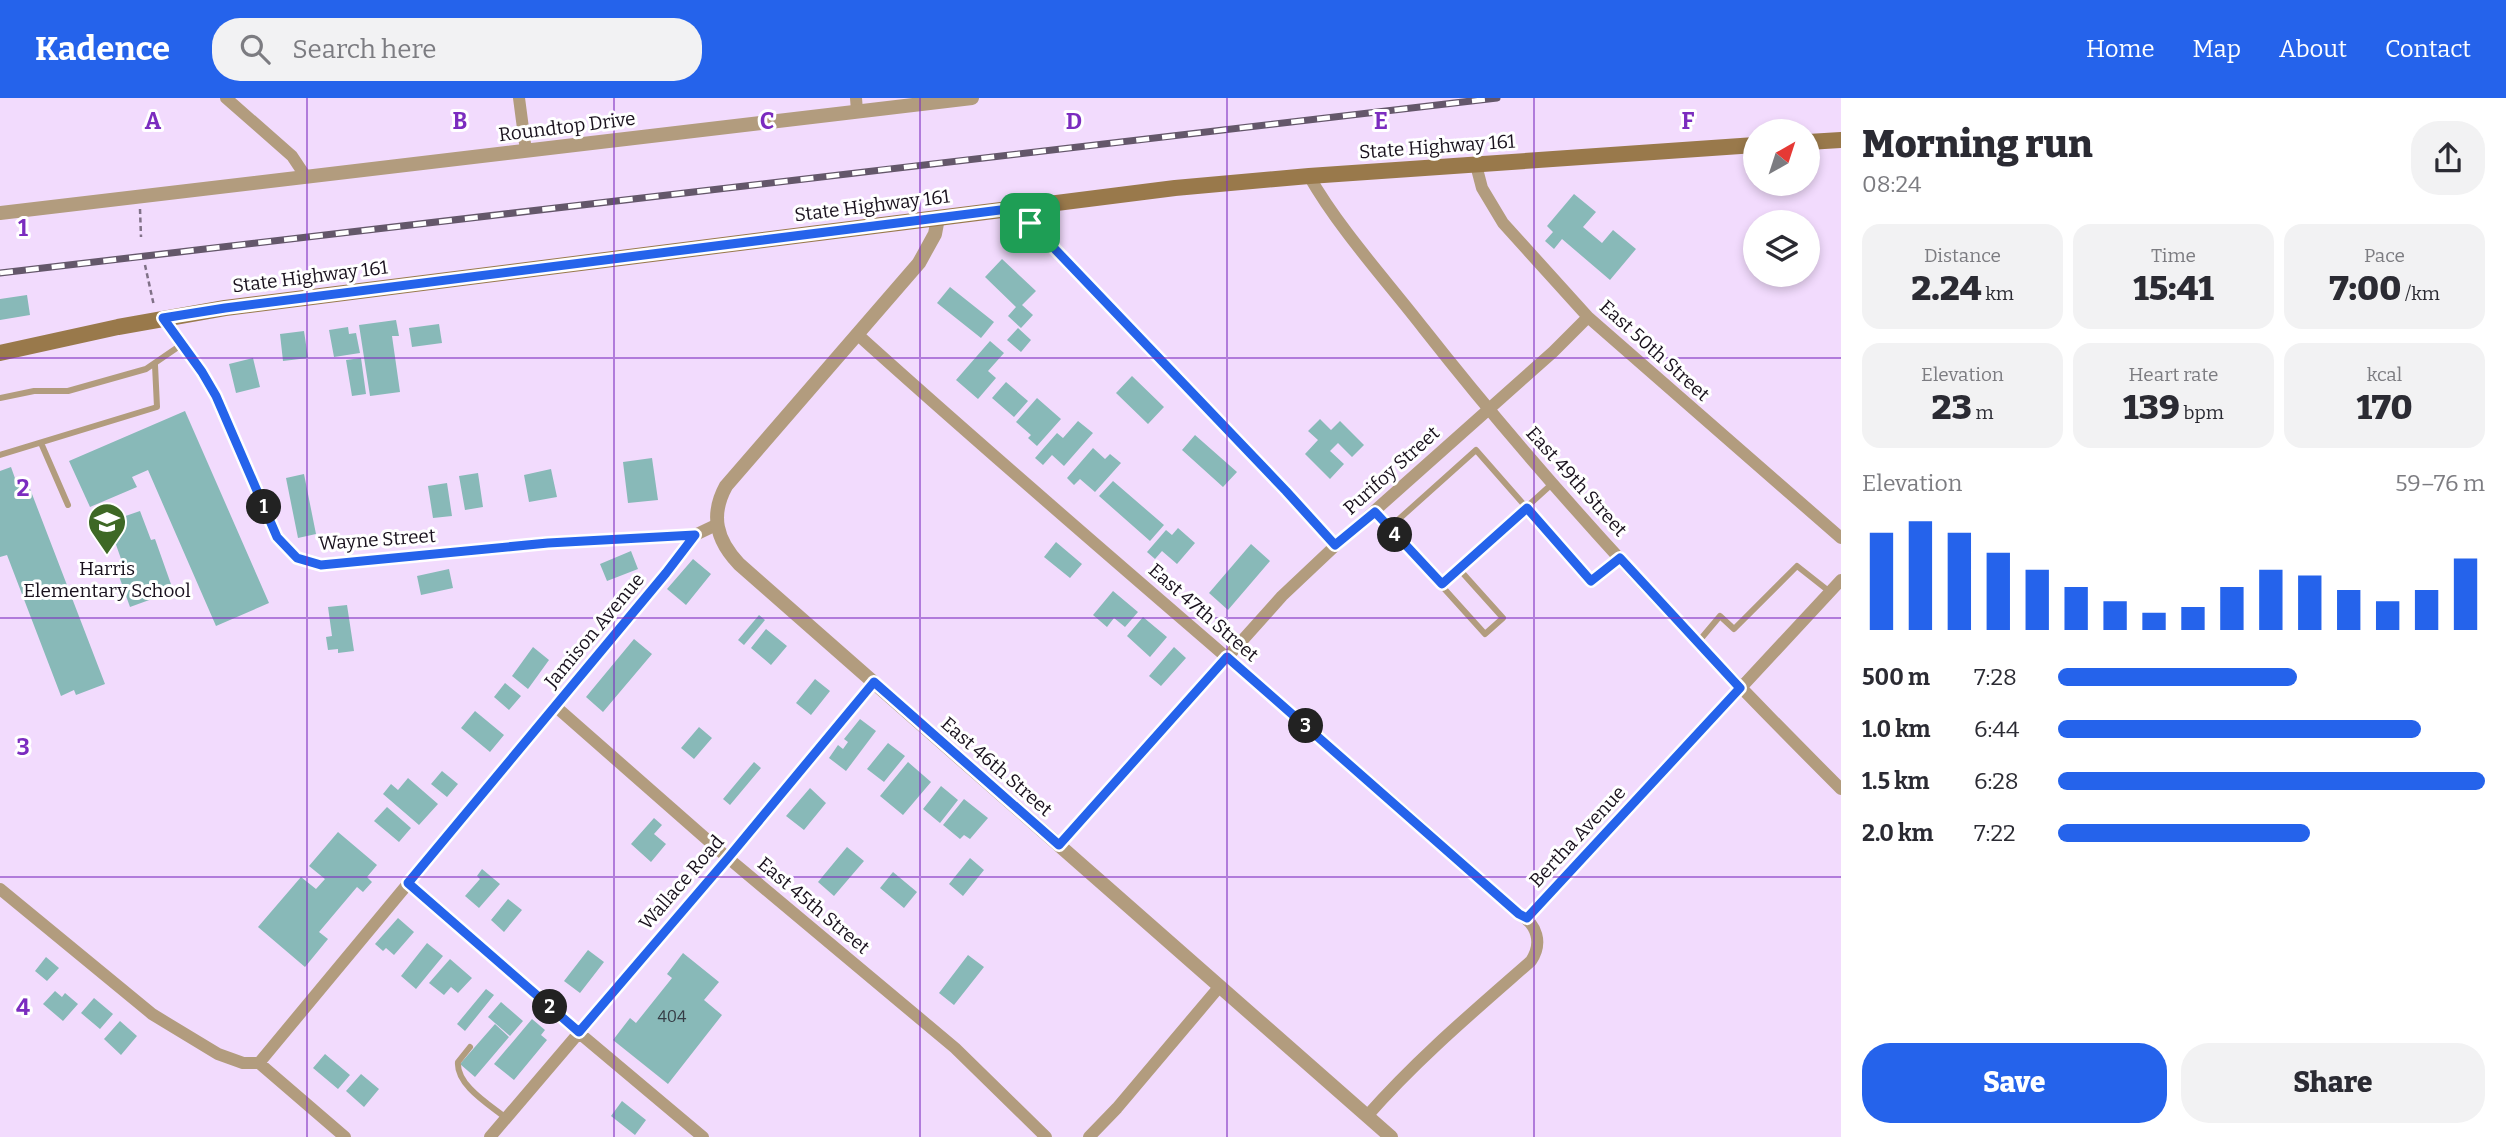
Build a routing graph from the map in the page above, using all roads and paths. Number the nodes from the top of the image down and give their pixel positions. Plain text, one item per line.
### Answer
1 (226, 98) edge
2 (519, 98) edge
3 (972, 98) edge
4 (857, 105) edge
5 (1841, 140) edge
6 (1820, 141) edge
7 (1743, 146) edge
8 (526, 151) junction
9 (1476, 165) junction
10 (1309, 176) junction
11 (306, 177) junction
12 (145, 196) junction
13 (1024, 207) junction
14 (0, 213) edge
15 (937, 218) junction
16 (141, 237) dead end
17 (145, 265) dead end
18 (1588, 317) junction
19 (159, 319) junction
20 (858, 334) junction
21 (181, 345) junction
22 (0, 352) edge
23 (155, 365) junction
24 (0, 398) edge
25 (1488, 409) junction
26 (41, 443) junction
27 (0, 455) edge
28 (1553, 483) junction
29 (68, 505) dead end
30 (1527, 508) junction
31 (1375, 512) junction
32 (716, 525) junction
33 (1389, 528) junction
34 (695, 535) junction
35 (1841, 538) edge
36 (1335, 545) junction
37 (1620, 558) junction
38 (1459, 569) junction
39 (1841, 580) edge
40 (1442, 584) junction
41 (1830, 592) junction
42 (1699, 641) junction
43 (1227, 657) junction
44 (874, 682) junction
45 (1740, 688) junction
46 (555, 706) junction
47 (1841, 789) edge
48 (1059, 845) junction
49 (728, 858) junction
50 (408, 883) junction
51 (0, 890) edge
52 (1527, 918) junction
53 (1220, 986) junction
54 (579, 1032) junction
55 (470, 1047) dead end
56 (259, 1063) junction
57 (1367, 1116) junction
58 (506, 1118) junction
59 (345, 1137) edge
60 (490, 1137) edge
61 (703, 1137) edge
62 (1046, 1137) edge
63 (1089, 1137) edge
64 (1391, 1137) edge

1 - 11 street
2 - 8 street
3 - 4 street, Roundtop Drive
4 - 8 street, Roundtop Drive
5 - 6 main road
7 - 9 main road, State Highway 161
8 - 11 street, Roundtop Drive
9 - 10 main road, State Highway 161
9 - 18 street, East 50th Street
10 - 13 main road, State Highway 161
10 - 25 street, East 49th Street
11 - 12 street, Roundtop Drive
12 - 14 street, Roundtop Drive
12 - 16 path
13 - 15 main road, State Highway 161
13 - 36 street
15 - 19 main road, State Highway 161
15 - 20 street
17 - 19 path
18 - 25 street, Purifoy Street
18 - 35 street, East 50th Street
19 - 21 street, Wayne Street
19 - 22 main road, State Highway 161
20 - 32 street
20 - 43 street, East 47th Street
21 - 23 lane
21 - 34 street, Wayne Street
23 - 24 lane
23 - 26 lane
25 - 28 street, East 49th Street
25 - 31 street, Purifoy Street
26 - 27 lane
26 - 29 lane
28 - 30 lane
28 - 37 street, East 49th Street
30 - 33 lane
30 - 37 lane
30 - 38 lane
31 - 33 lane
31 - 36 street, Purifoy Street
32 - 34 street, Jamison Avenue
32 - 44 street, East 46th Street
33 - 40 lane
34 - 46 street, Jamison Avenue
36 - 43 street, Purifoy Street
37 - 42 street, East 49th Street
38 - 40 lane
38 - 40 lane
39 - 41 street, Bertha Avenue
41 - 42 lane
41 - 45 street, Bertha Avenue
42 - 45 street, East 49th Street
43 - 48 street, Purifoy Street
43 - 52 street, East 47th Street
44 - 48 street, East 46th Street
44 - 49 street, Wallace Road
45 - 47 street, East 49th Street
45 - 52 street, Bertha Avenue
46 - 49 street, East 45th Street
46 - 50 street, Jamison Avenue
48 - 53 street, East 46th Street
49 - 54 street, Wallace Road
49 - 62 street, East 45th Street
50 - 54 street
50 - 56 street, Jamison Avenue
51 - 56 street
52 - 57 street
53 - 57 street, East 46th Street
53 - 63 street
54 - 58 street, Wallace Road
54 - 61 street
55 - 58 lane
56 - 59 street
57 - 64 street, East 46th Street
58 - 60 street, Wallace Road

